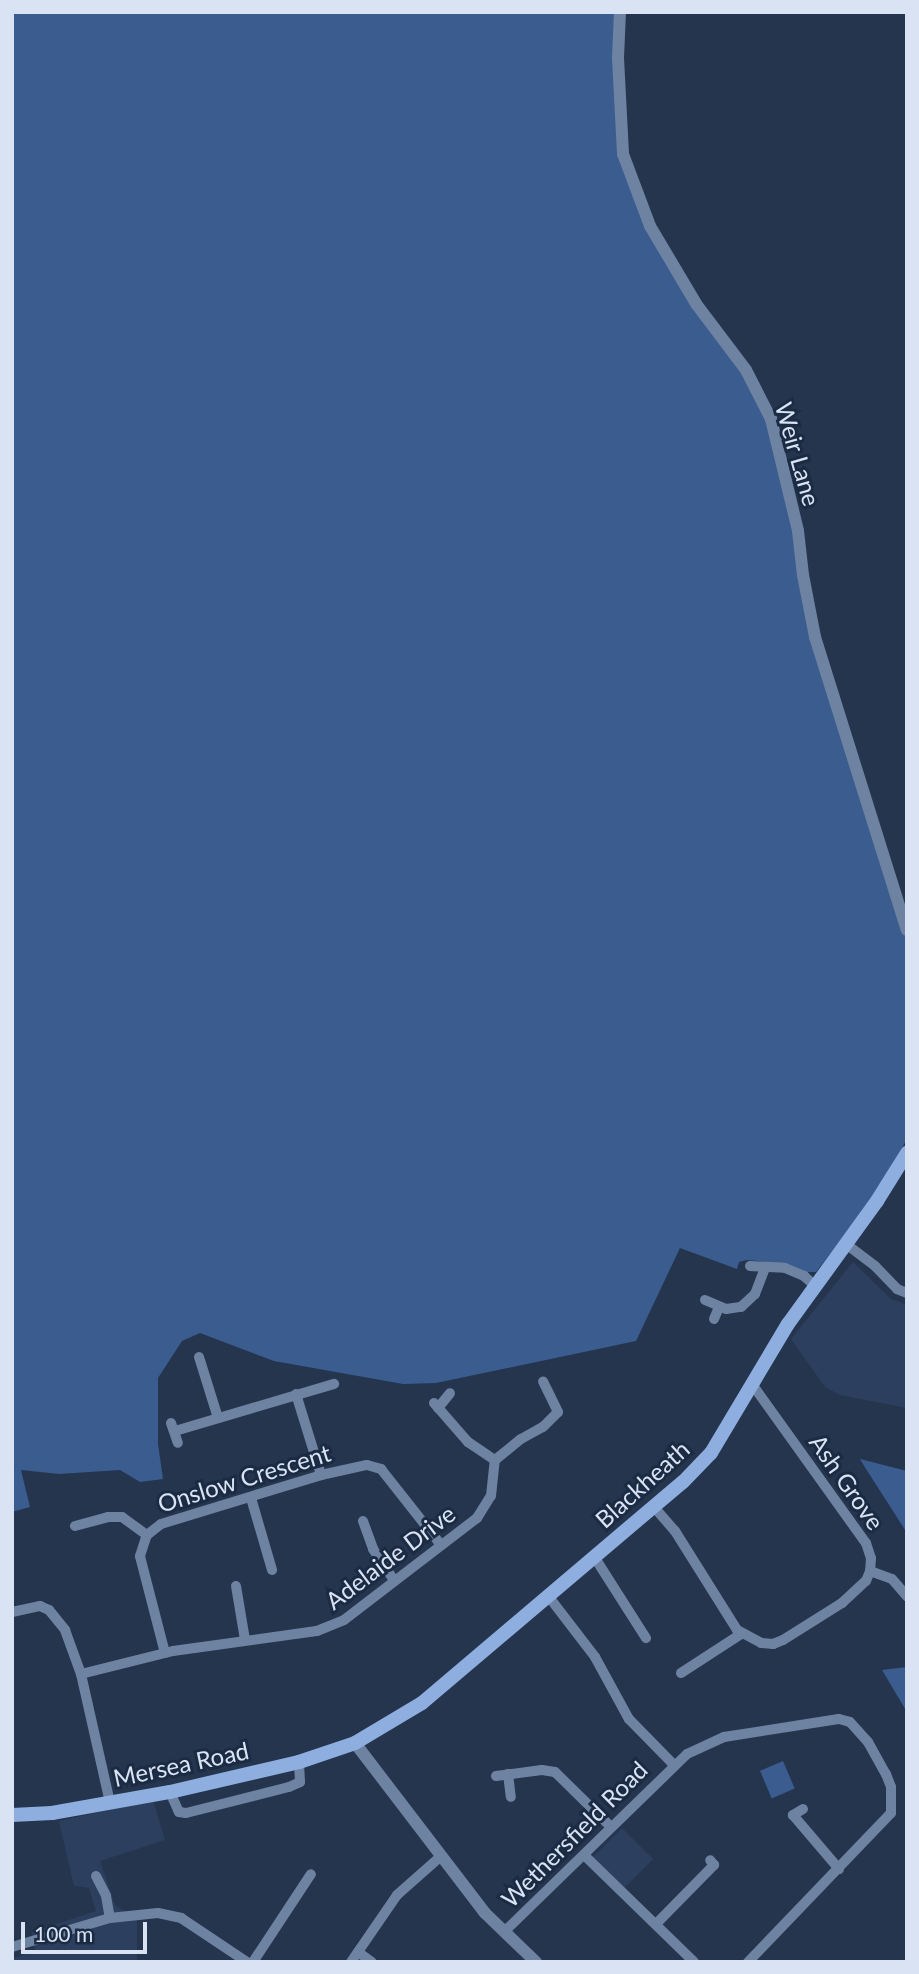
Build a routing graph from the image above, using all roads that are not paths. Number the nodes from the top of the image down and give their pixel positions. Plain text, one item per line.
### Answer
1 (620, 12) edge
2 (907, 930) edge
3 (907, 1153) edge
4 (846, 1244) junction
5 (750, 1266) dead end
6 (765, 1268) junction
7 (815, 1286) junction
8 (907, 1293) edge
9 (705, 1300) dead end
10 (719, 1307) junction
11 (714, 1319) dead end
12 (212, 1361) dead end
13 (334, 1384) dead end
14 (752, 1384) junction
15 (545, 1387) dead end
16 (450, 1393) dead end
17 (296, 1394) junction
18 (218, 1418) junction
19 (178, 1443) dead end
20 (495, 1460) junction
21 (321, 1475) junction
22 (251, 1498) junction
23 (654, 1507) junction
24 (363, 1521) dead end
25 (75, 1526) dead end
26 (146, 1535) junction
27 (441, 1545) junction
28 (265, 1547) junction
29 (252, 1551) dead end
30 (595, 1558) junction
31 (272, 1570) dead end
32 (870, 1571) junction
33 (394, 1580) junction
34 (233, 1589) dead end
35 (907, 1596) edge
36 (549, 1597) junction
37 (12, 1612) edge
38 (741, 1634) junction
39 (646, 1638) dead end
40 (245, 1640) junction
41 (165, 1653) junction
42 (681, 1673) dead end
43 (81, 1674) junction
44 (355, 1743) junction
45 (299, 1762) junction
46 (674, 1765) junction
47 (508, 1774) junction
48 (496, 1776) dead end
49 (170, 1792) junction
50 (511, 1797) dead end
51 (110, 1803) junction
52 (803, 1810) dead end
53 (12, 1815) edge
54 (611, 1827) junction
55 (584, 1854) junction
56 (440, 1857) junction
57 (710, 1860) dead end
58 (839, 1870) junction
59 (96, 1877) dead end
60 (306, 1877) dead end
61 (110, 1918) junction
62 (656, 1924) junction
63 (504, 1932) junction
64 (12, 1946) edge
65 (358, 1952) junction
66 (247, 1962) edge
67 (253, 1962) edge
68 (351, 1962) edge
69 (372, 1962) edge
70 (536, 1962) edge
71 (694, 1962) edge
72 (748, 1962) edge

1 - 2 street, Weir Lane
3 - 4 main road, Blackheath
4 - 7 main road, Blackheath
4 - 8 street
5 - 6 street
6 - 7 street
6 - 10 street
7 - 14 main road, Blackheath
9 - 10 street
10 - 11 street
12 - 18 street
13 - 17 street
14 - 23 main road, Blackheath
14 - 32 street, Ash Grove
15 - 20 street
16 - 20 street
17 - 18 street
17 - 21 street
18 - 19 street
20 - 27 street, Adelaide Drive
21 - 22 street, Onslow Crescent
21 - 27 street, Onslow Crescent
22 - 26 street, Onslow Crescent
22 - 28 street
23 - 30 main road, Blackheath
23 - 38 street
24 - 33 street
25 - 26 street
26 - 41 street, Onslow Crescent
27 - 33 street, Adelaide Drive
28 - 29 street
28 - 31 street
30 - 36 main road, Blackheath
30 - 39 street
32 - 35 street, Ash Grove
32 - 38 street
33 - 40 street, Adelaide Drive
34 - 40 street
36 - 44 main road, Blackheath
36 - 46 street
37 - 43 street
38 - 42 street
40 - 41 street, Adelaide Drive
41 - 43 street, Adelaide Drive
43 - 51 street
44 - 45 main road, Mersea Road
44 - 56 street
45 - 49 main road, Mersea Road
45 - 49 street
46 - 54 street, Wethersfield Road
46 - 58 street, Wethersfield Road
47 - 48 street
47 - 50 street
47 - 54 street
49 - 51 main road, Mersea Road
51 - 53 main road, Mersea Road
52 - 58 street
54 - 55 street, Wethersfield Road
55 - 62 street
55 - 63 street, Wethersfield Road
56 - 63 street
56 - 65 street
57 - 62 street
58 - 72 street
59 - 61 street
60 - 67 street
61 - 64 street
61 - 66 street
62 - 71 street
63 - 70 street
65 - 68 street
65 - 69 street

